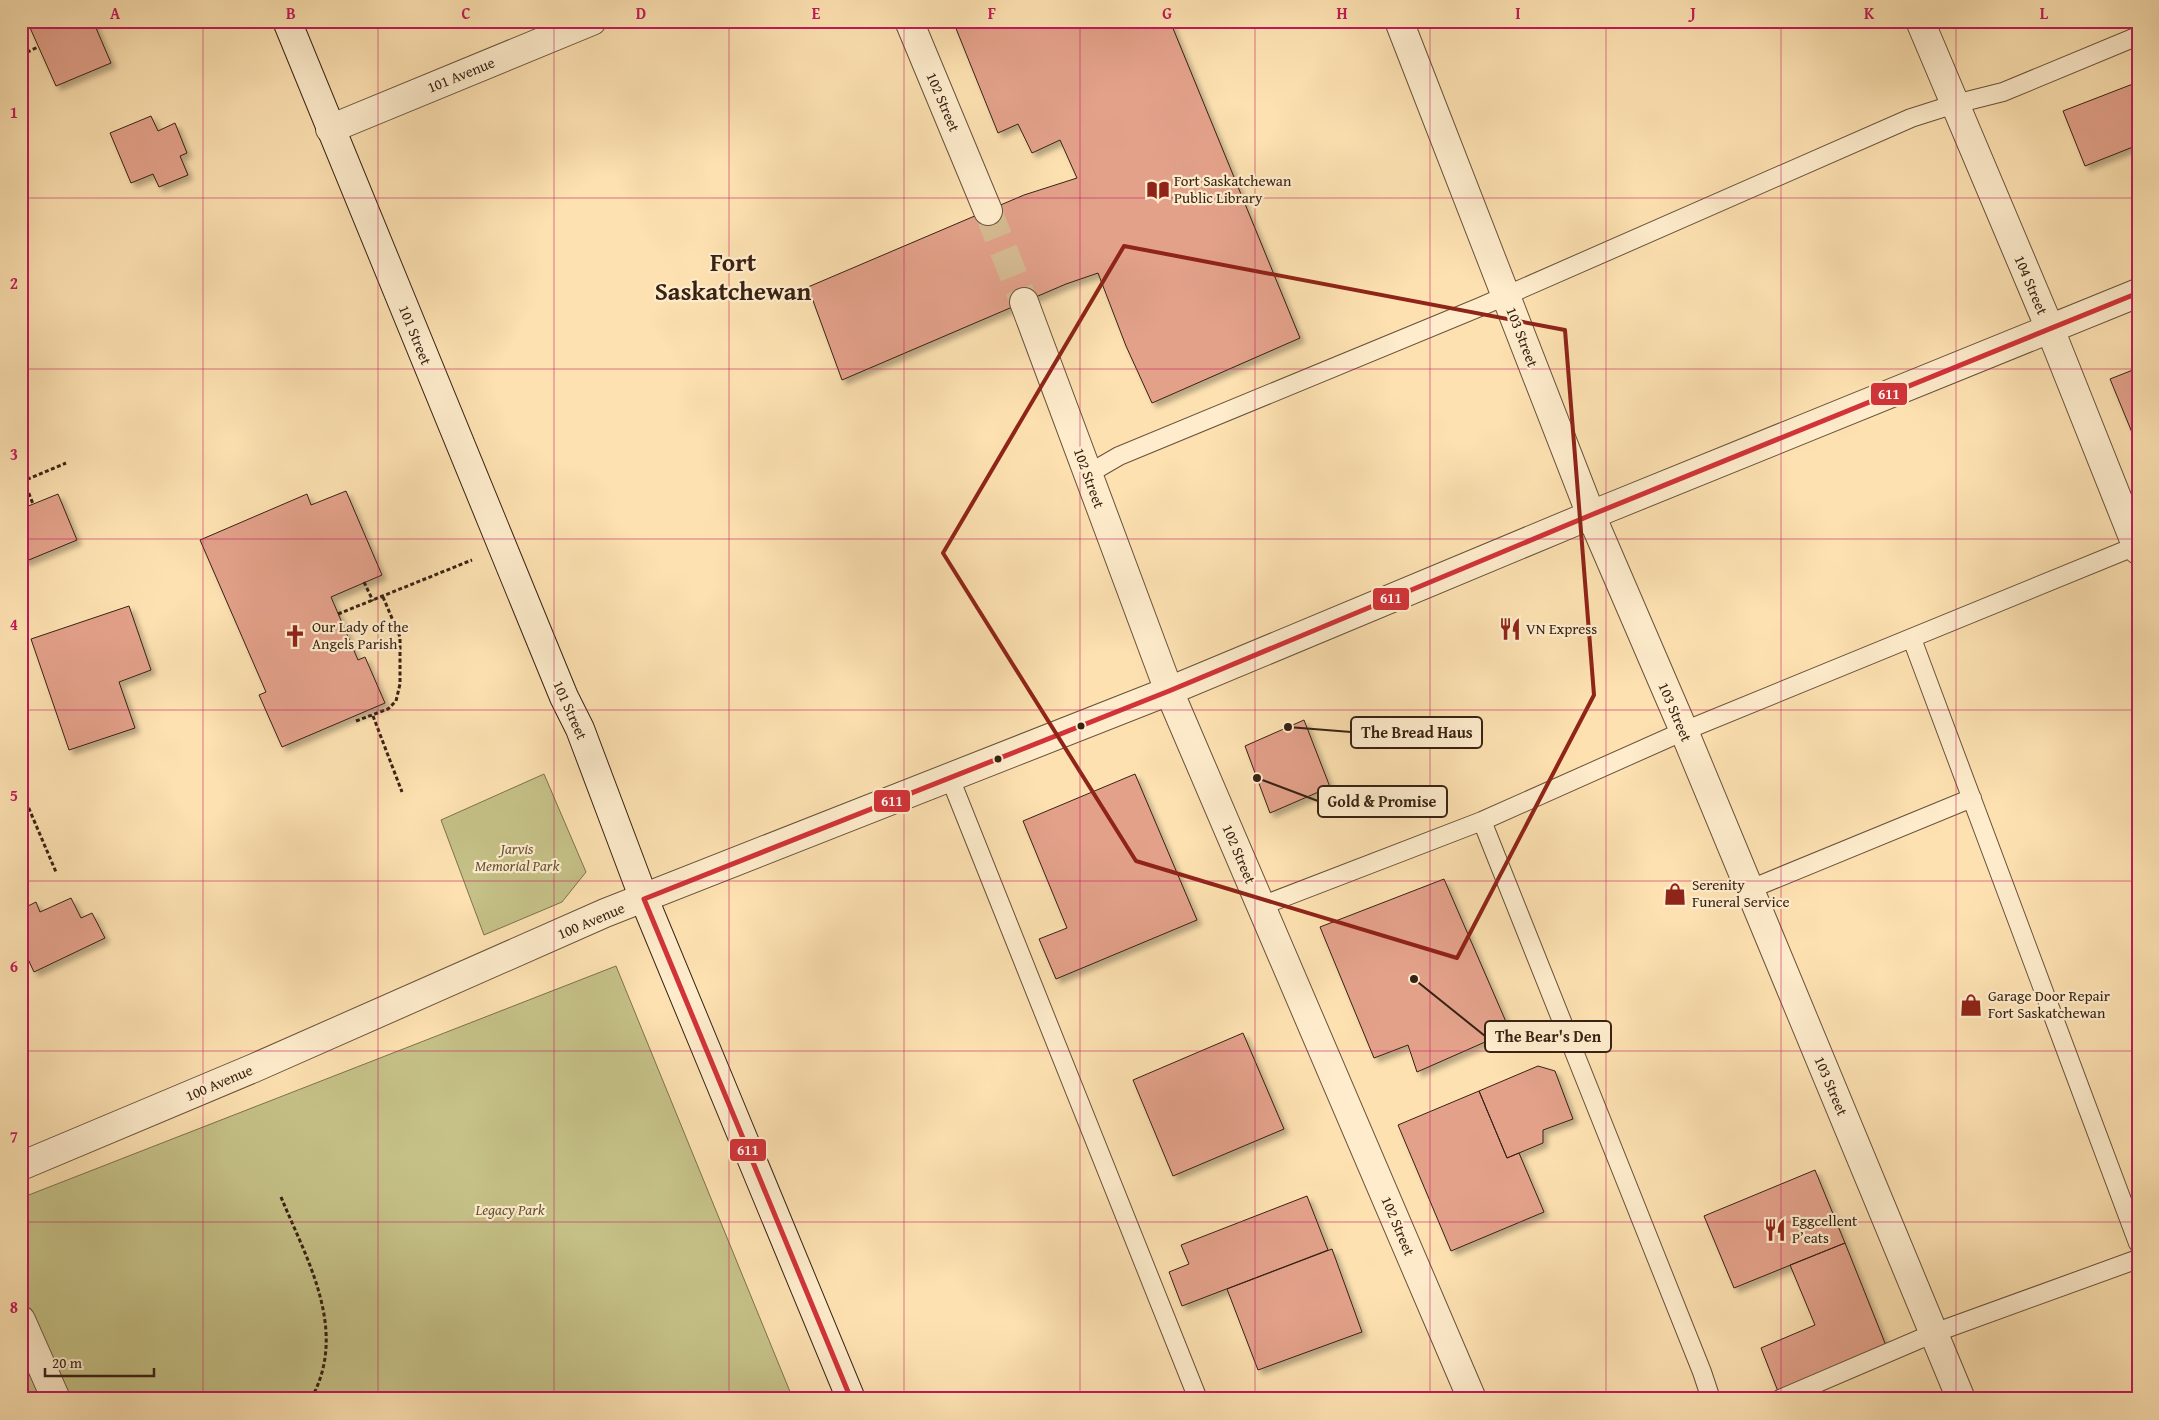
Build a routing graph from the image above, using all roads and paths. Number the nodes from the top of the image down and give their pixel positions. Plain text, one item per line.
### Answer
1 (287, 21) edge
2 (592, 21) edge
3 (909, 21) edge
4 (1399, 21) edge
5 (1920, 21) edge
6 (2138, 36) edge
7 (38, 47) dead end
8 (21, 55) edge
9 (1955, 104) junction
10 (330, 128) junction
11 (988, 210) tunnel mouth
12 (2138, 293) edge
13 (1506, 296) junction
14 (1024, 302) tunnel mouth
15 (2050, 329) junction
16 (66, 463) dead end
17 (1088, 474) junction
18 (22, 481) edge
19 (34, 504) dead end
20 (1590, 515) junction
21 (502, 547) junction
22 (2137, 548) edge
23 (364, 582) dead end
24 (382, 597) junction
25 (373, 601) junction
26 (338, 614) dead end
27 (1912, 639) junction
28 (1169, 691) junction
29 (373, 716) junction
30 (356, 721) dead end
31 (1684, 731) junction
32 (950, 778) junction
33 (21, 790) edge
34 (402, 792) dead end
35 (1972, 798) junction
36 (1482, 821) junction
37 (56, 872) dead end
38 (1748, 890) junction
39 (644, 899) junction
40 (1261, 906) junction
41 (21, 1166) edge
42 (281, 1197) dead end
43 (2138, 1243) edge
44 (2138, 1259) edge
45 (21, 1320) edge
46 (1934, 1333) junction
47 (56, 1399) edge
48 (311, 1399) edge
49 (851, 1399) edge
50 (1198, 1399) edge
51 (1472, 1399) edge
52 (1711, 1399) edge
53 (1780, 1399) edge
54 (1961, 1399) edge

1 - 10 street, 101 Street
2 - 10 street, 101 Avenue
3 - 11 street, 102 Street
4 - 13 street, 103 Street
5 - 9 street, 104 Street
6 - 9 lane
7 - 8 path
9 - 13 lane
9 - 15 street, 104 Street
10 - 21 street, 101 Street
12 - 15 street, 100 Avenue
13 - 17 lane
13 - 20 street, 103 Street
14 - 17 street, 102 Street
15 - 20 street, 100 Avenue
15 - 22 street, 104 Street
16 - 18 path
17 - 28 street, 102 Street
18 - 19 path
20 - 28 street, 100 Avenue
20 - 31 street, 103 Street
21 - 24 path
21 - 39 street, 101 Street
22 - 27 lane
23 - 25 path
24 - 25 path
24 - 29 path
25 - 26 path
27 - 31 lane
27 - 35 lane
28 - 32 street, 100 Avenue
28 - 40 street, 102 Street
29 - 30 path
29 - 34 path
31 - 36 lane
31 - 38 street, 103 Street
32 - 39 street, 100 Avenue
32 - 50 lane
33 - 37 path
35 - 38 lane
35 - 43 lane
36 - 40 lane
36 - 52 lane
38 - 46 street, 103 Street
39 - 41 street, 100 Avenue
39 - 49 street, 101 Street
40 - 51 street, 102 Street
42 - 48 path
44 - 46 lane
45 - 47 street
46 - 53 lane
46 - 54 street, 103 Street

